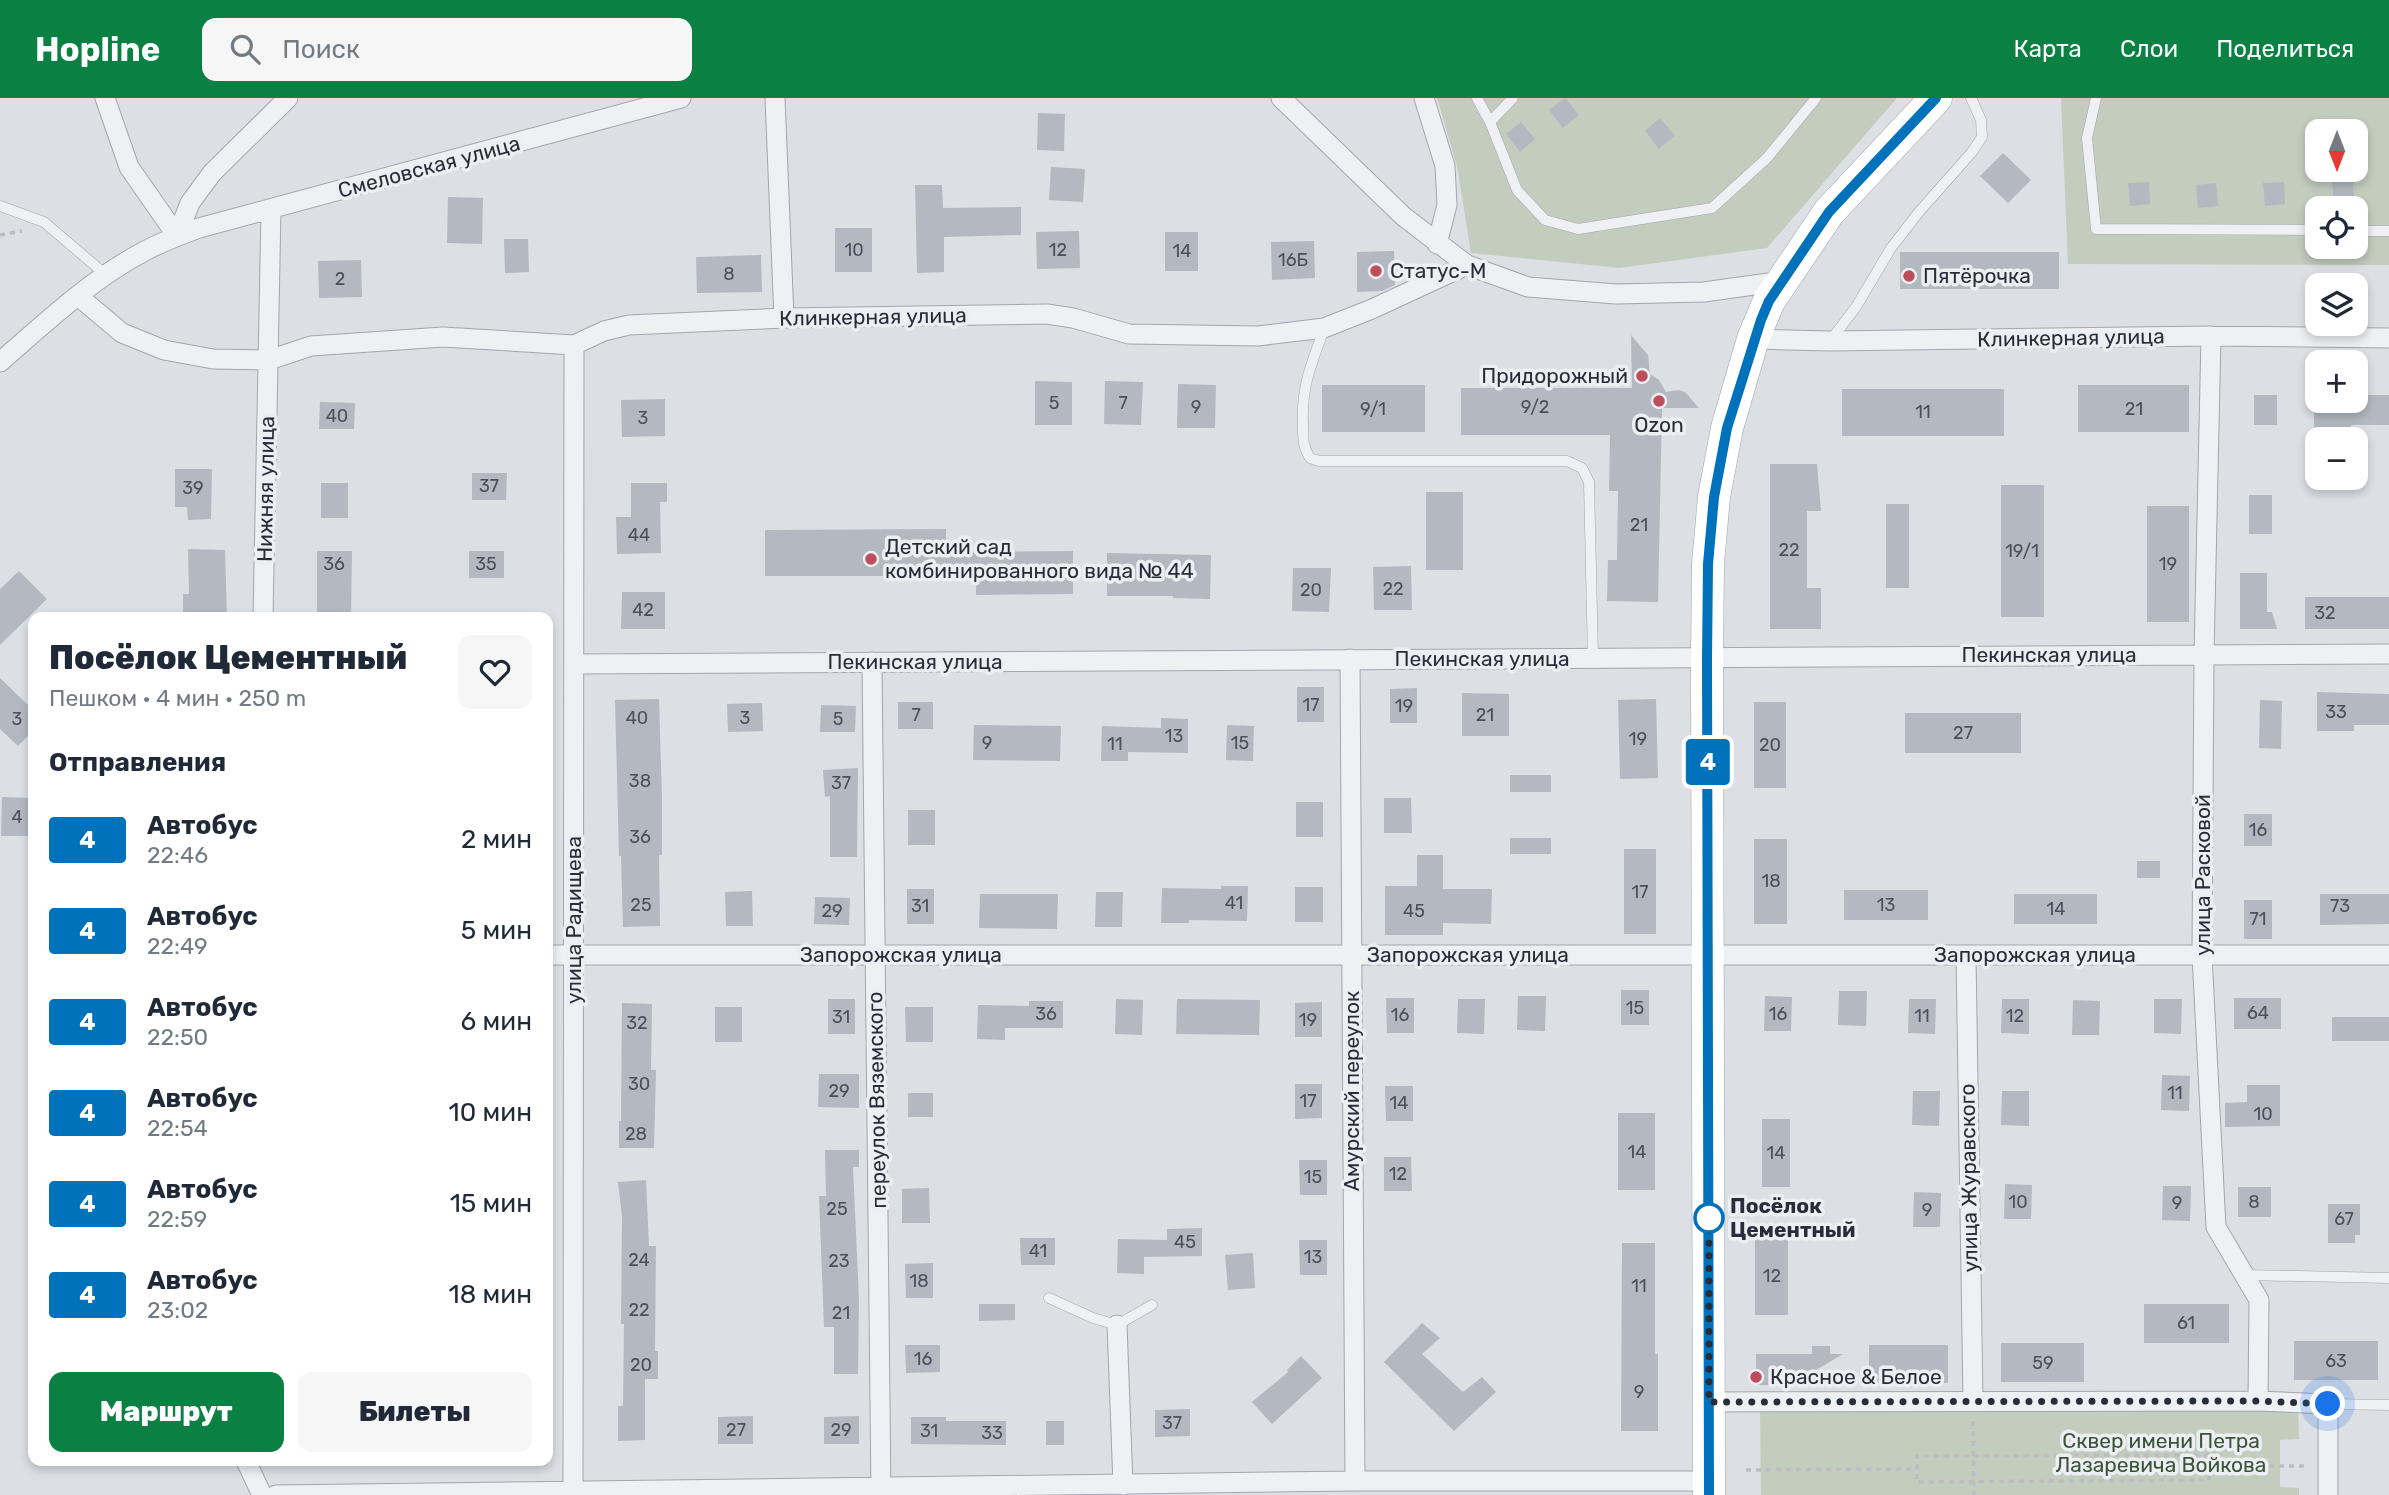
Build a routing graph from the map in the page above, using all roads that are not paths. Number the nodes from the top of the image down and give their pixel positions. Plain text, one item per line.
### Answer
1 (105, 98) edge
2 (288, 98) edge
3 (681, 98) edge
4 (775, 98) edge
5 (1281, 98) edge
6 (1424, 98) edge
7 (1477, 98) edge
8 (1513, 98) edge
9 (1816, 98) edge
10 (1936, 98) edge
11 (1970, 98) edge
12 (2096, 98) edge
13 (1489, 122) junction
14 (0, 206) edge
15 (271, 210) junction
16 (2305, 230) edge
17 (2368, 231) edge
18 (2389, 231) edge
19 (177, 236) junction
20 (1437, 244) junction
21 (1467, 265) junction
22 (106, 275) junction
23 (1782, 281) junction
24 (78, 296) junction
25 (784, 318) junction
26 (1324, 328) junction
27 (2211, 336) junction
28 (2389, 338) edge
29 (1753, 340) junction
30 (1830, 341) junction
31 (574, 345) junction
32 (269, 360) junction
33 (0, 362) edge
34 (263, 612) edge
35 (2389, 654) edge
36 (2204, 655) junction
37 (1593, 658) junction
38 (1707, 658) junction
39 (1350, 659) junction
40 (872, 662) junction
41 (574, 664) junction
42 (553, 955) edge
43 (574, 955) junction
44 (875, 955) junction
45 (1352, 955) junction
46 (1708, 955) junction
47 (1966, 955) junction
48 (2202, 955) junction
49 (2389, 955) edge
50 (2245, 1275) junction
51 (2389, 1278) edge
52 (1049, 1298) dead end
53 (1152, 1305) dead end
54 (1117, 1325) junction
55 (1973, 1401) junction
56 (2258, 1401) junction
57 (1709, 1402) junction
58 (2328, 1404) junction
59 (2389, 1405) edge
60 (248, 1466) edge
61 (1354, 1481) junction
62 (1123, 1485) junction
63 (1709, 1488) edge
64 (1207, 1490) edge
65 (881, 1492) edge
66 (573, 1493) edge
67 (262, 1495) edge
68 (276, 1495) edge
69 (2329, 1495) edge

1 - 19 street
2 - 19 street
3 - 15 street, Смеловская улица
4 - 25 street
5 - 20 street
6 - 20 street
7 - 13 lane
8 - 13 lane
9 - 13 lane
10 - 23 main road
11 - 30 lane
12 - 16 lane
14 - 22 lane
15 - 19 street, Смеловская улица
15 - 32 street, Нижняя улица
17 - 18 lane
19 - 22 street, Смеловская улица
20 - 21 street
21 - 23 street
21 - 26 street, Клинкерная улица
22 - 24 street, Смеловская улица
23 - 29 main road
24 - 32 street, Клинкерная улица
24 - 33 street, Смеловская улица
25 - 26 street, Клинкерная улица
25 - 31 street, Клинкерная улица
26 - 37 lane
27 - 28 street, Клинкерная улица
27 - 30 street, Клинкерная улица
27 - 36 street, улица Расковой
29 - 30 street, Клинкерная улица
29 - 38 main road
31 - 32 street, Клинкерная улица
31 - 41 street, улица Радищева
32 - 34 street, Нижняя улица
35 - 36 street, Пекинская улица
36 - 38 street, Пекинская улица
36 - 48 street, улица Расковой
37 - 38 street, Пекинская улица
37 - 39 street, Пекинская улица
38 - 46 main road
39 - 40 street, Пекинская улица
39 - 45 street, Амурский переулок
40 - 41 street, Пекинская улица
40 - 44 street, переулок Вяземского
41 - 43 street, улица Радищева
42 - 43 street, Запорожская улица
43 - 44 street, Запорожская улица
43 - 66 street, улица Радищева
44 - 45 street, Запорожская улица
44 - 65 street, переулок Вяземского
45 - 46 street, Запорожская улица
45 - 61 street, Амурский переулок
46 - 47 street, Запорожская улица
46 - 57 main road
47 - 48 street, Запорожская улица
47 - 55 street, улица Журавского
48 - 49 street, Запорожская улица
48 - 50 street, улица Расковой
50 - 51 lane
50 - 56 street, улица Расковой
52 - 54 lane
53 - 54 lane
54 - 62 street
55 - 56 street
55 - 57 street
56 - 58 street
57 - 63 main road
58 - 59 lane
58 - 69 street
60 - 67 street
61 - 63 street
61 - 64 street
62 - 64 street
62 - 65 street
65 - 66 street
66 - 68 street

